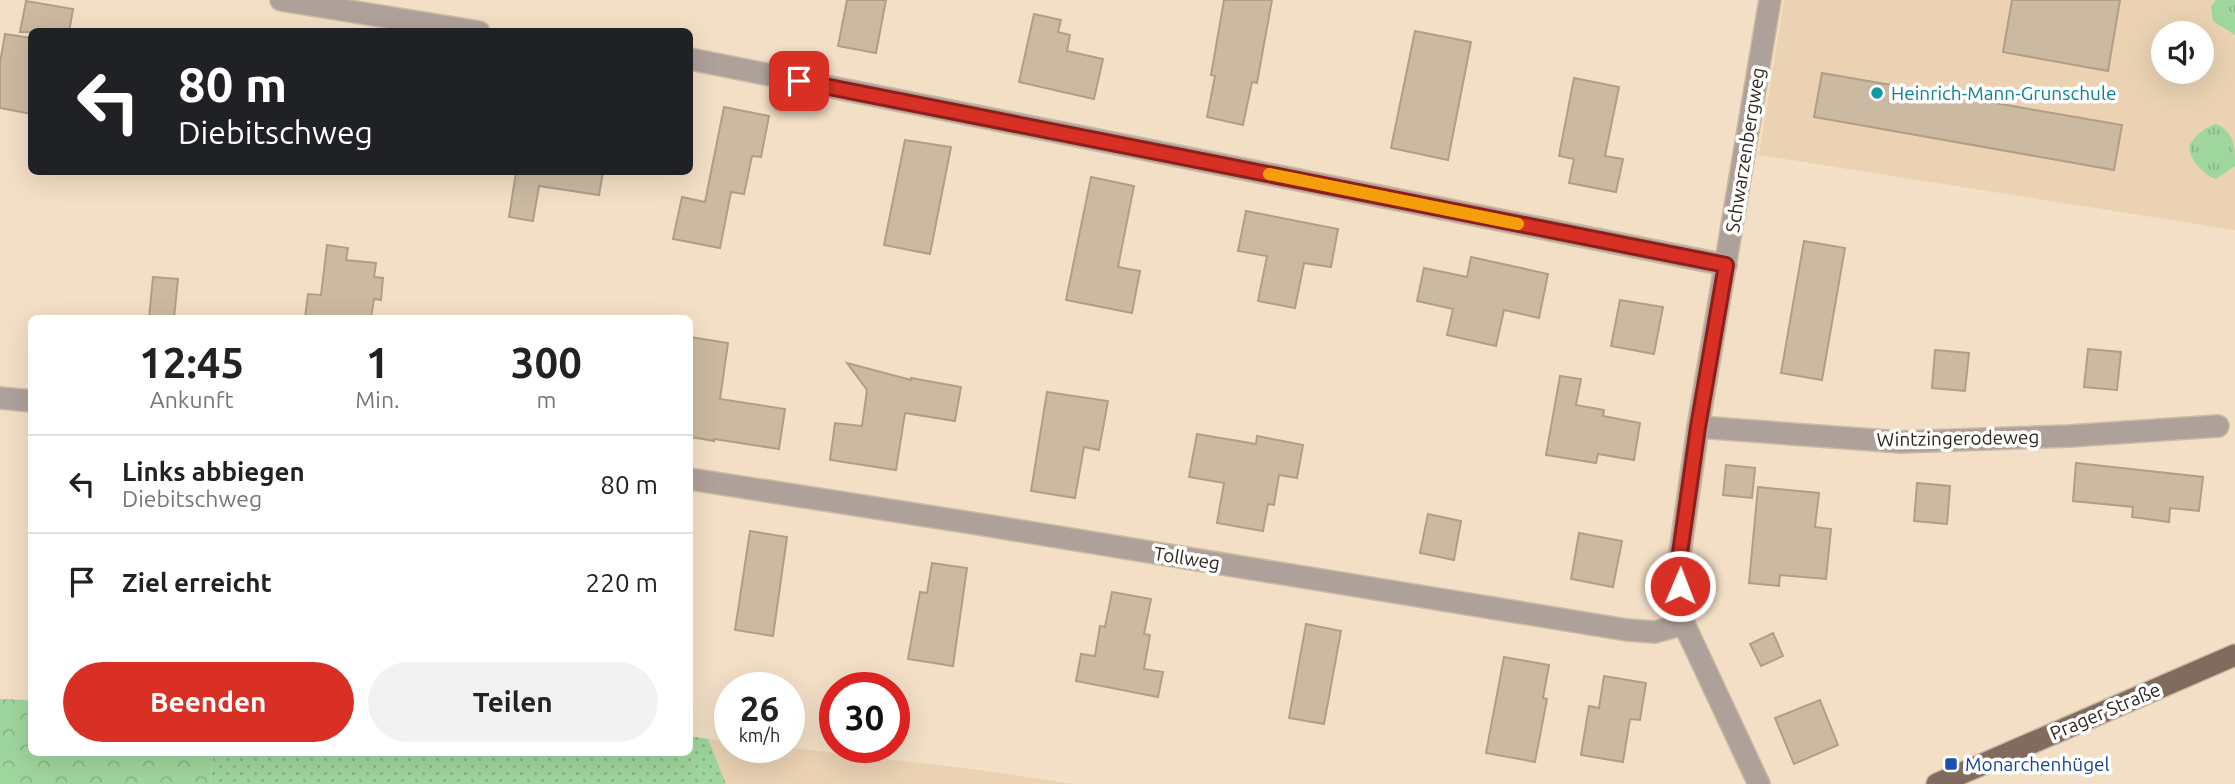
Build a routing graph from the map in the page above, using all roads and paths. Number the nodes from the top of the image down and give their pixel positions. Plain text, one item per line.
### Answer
1 (281, 0) edge
2 (1770, 0) edge
3 (454, 28) edge
4 (693, 60) edge
5 (1726, 265) junction
6 (0, 398) edge
7 (28, 401) edge
8 (2218, 426) dead end
9 (1698, 427) junction
10 (693, 479) edge
11 (1684, 624) junction
12 (2235, 655) edge
13 (1759, 784) edge
14 (1937, 784) edge

1 - 3 street
2 - 5 street, Schwarzenbergweg
4 - 5 street
5 - 9 street, Schwarzenbergweg
6 - 7 street
8 - 9 street, Wintzingerodeweg
9 - 11 street, Schwarzenbergweg
10 - 11 street, Tollweg
11 - 13 street, Schwarzenbergweg
12 - 14 main road, Prager Straße

